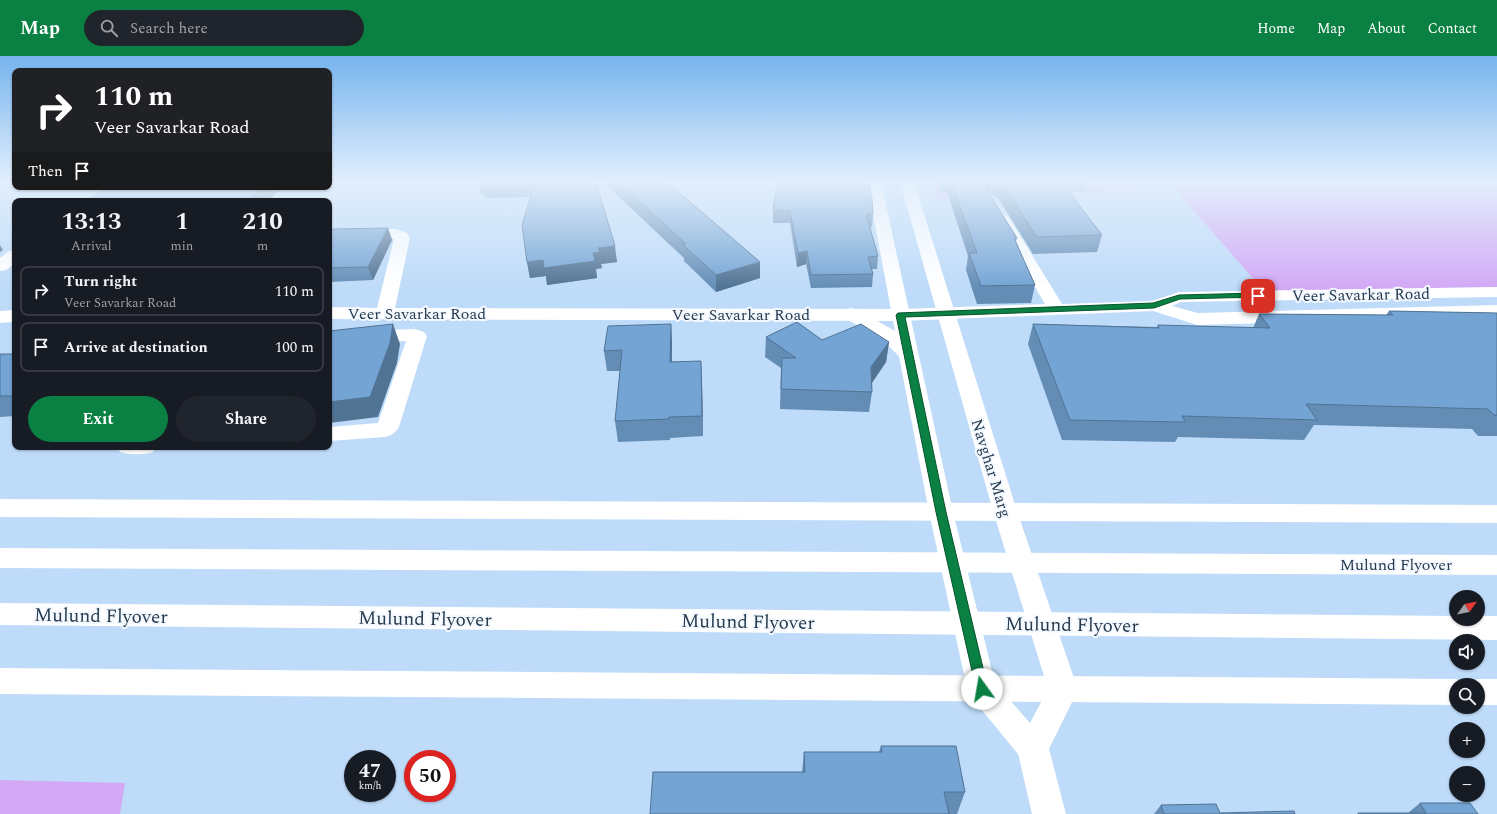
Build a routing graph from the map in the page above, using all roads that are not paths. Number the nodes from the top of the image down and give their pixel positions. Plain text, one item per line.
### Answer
1 (894, 217) edge
2 (905, 217) edge
3 (1000, 217) edge
4 (332, 237) edge
5 (12, 257) edge
6 (0, 266) edge
7 (1497, 292) edge
8 (1344, 294) junction
9 (1438, 294) junction
10 (1214, 297) junction
11 (1154, 306) junction
12 (1058, 310) junction
13 (424, 312) junction
14 (1458, 312) junction
15 (1497, 312) edge
16 (334, 313) edge
17 (385, 313) junction
18 (851, 314) junction
19 (947, 314) junction
20 (1363, 314) junction
21 (900, 315) junction
22 (12, 316) edge
23 (0, 317) edge
24 (1231, 318) junction
25 (415, 335) junction
26 (332, 338) edge
27 (908, 353) junction
28 (332, 434) edge
29 (0, 508) edge
30 (1005, 511) junction
31 (941, 512) junction
32 (1497, 514) edge
33 (0, 558) edge
34 (1497, 565) edge
35 (0, 614) edge
36 (1497, 628) edge
37 (0, 681) edge
38 (982, 689) junction
39 (1063, 690) junction
40 (1449, 692) edge
41 (1485, 692) edge
42 (1497, 692) edge
43 (1033, 749) junction
44 (1049, 814) edge

1 - 21 main road
2 - 19 main road, Navghar Marg
3 - 12 main road
4 - 17 main road
5 - 6 main road
7 - 9 main road, Veer Savarkar Road
8 - 9 main road, Veer Savarkar Road
8 - 10 main road, Veer Savarkar Road
8 - 20 main road
9 - 14 main road
10 - 11 main road, Veer Savarkar Road
10 - 24 main road
11 - 12 main road, Veer Savarkar Road
11 - 24 main road, Veer Savarkar Road
12 - 19 main road, Veer Savarkar Road
13 - 17 main road, Veer Savarkar Road
13 - 18 main road, Veer Savarkar Road
13 - 25 main road
14 - 15 main road, Veer Savarkar Road
14 - 20 main road, Veer Savarkar Road
16 - 17 main road, Veer Savarkar Road
18 - 21 main road, Veer Savarkar Road
18 - 27 main road
19 - 21 main road, Veer Savarkar Road
19 - 30 main road, Navghar Marg
20 - 24 main road, Veer Savarkar Road
21 - 27 main road
22 - 23 main road
25 - 26 main road
25 - 28 main road
27 - 31 main road
29 - 31 main road
30 - 31 main road
30 - 32 main road
30 - 39 main road, Navghar Marg
31 - 38 main road
33 - 34 main road, Mulund Flyover
35 - 36 main road, Mulund Flyover
37 - 38 main road
38 - 39 main road
38 - 43 main road
39 - 40 main road
39 - 43 main road
41 - 42 main road
43 - 44 main road

